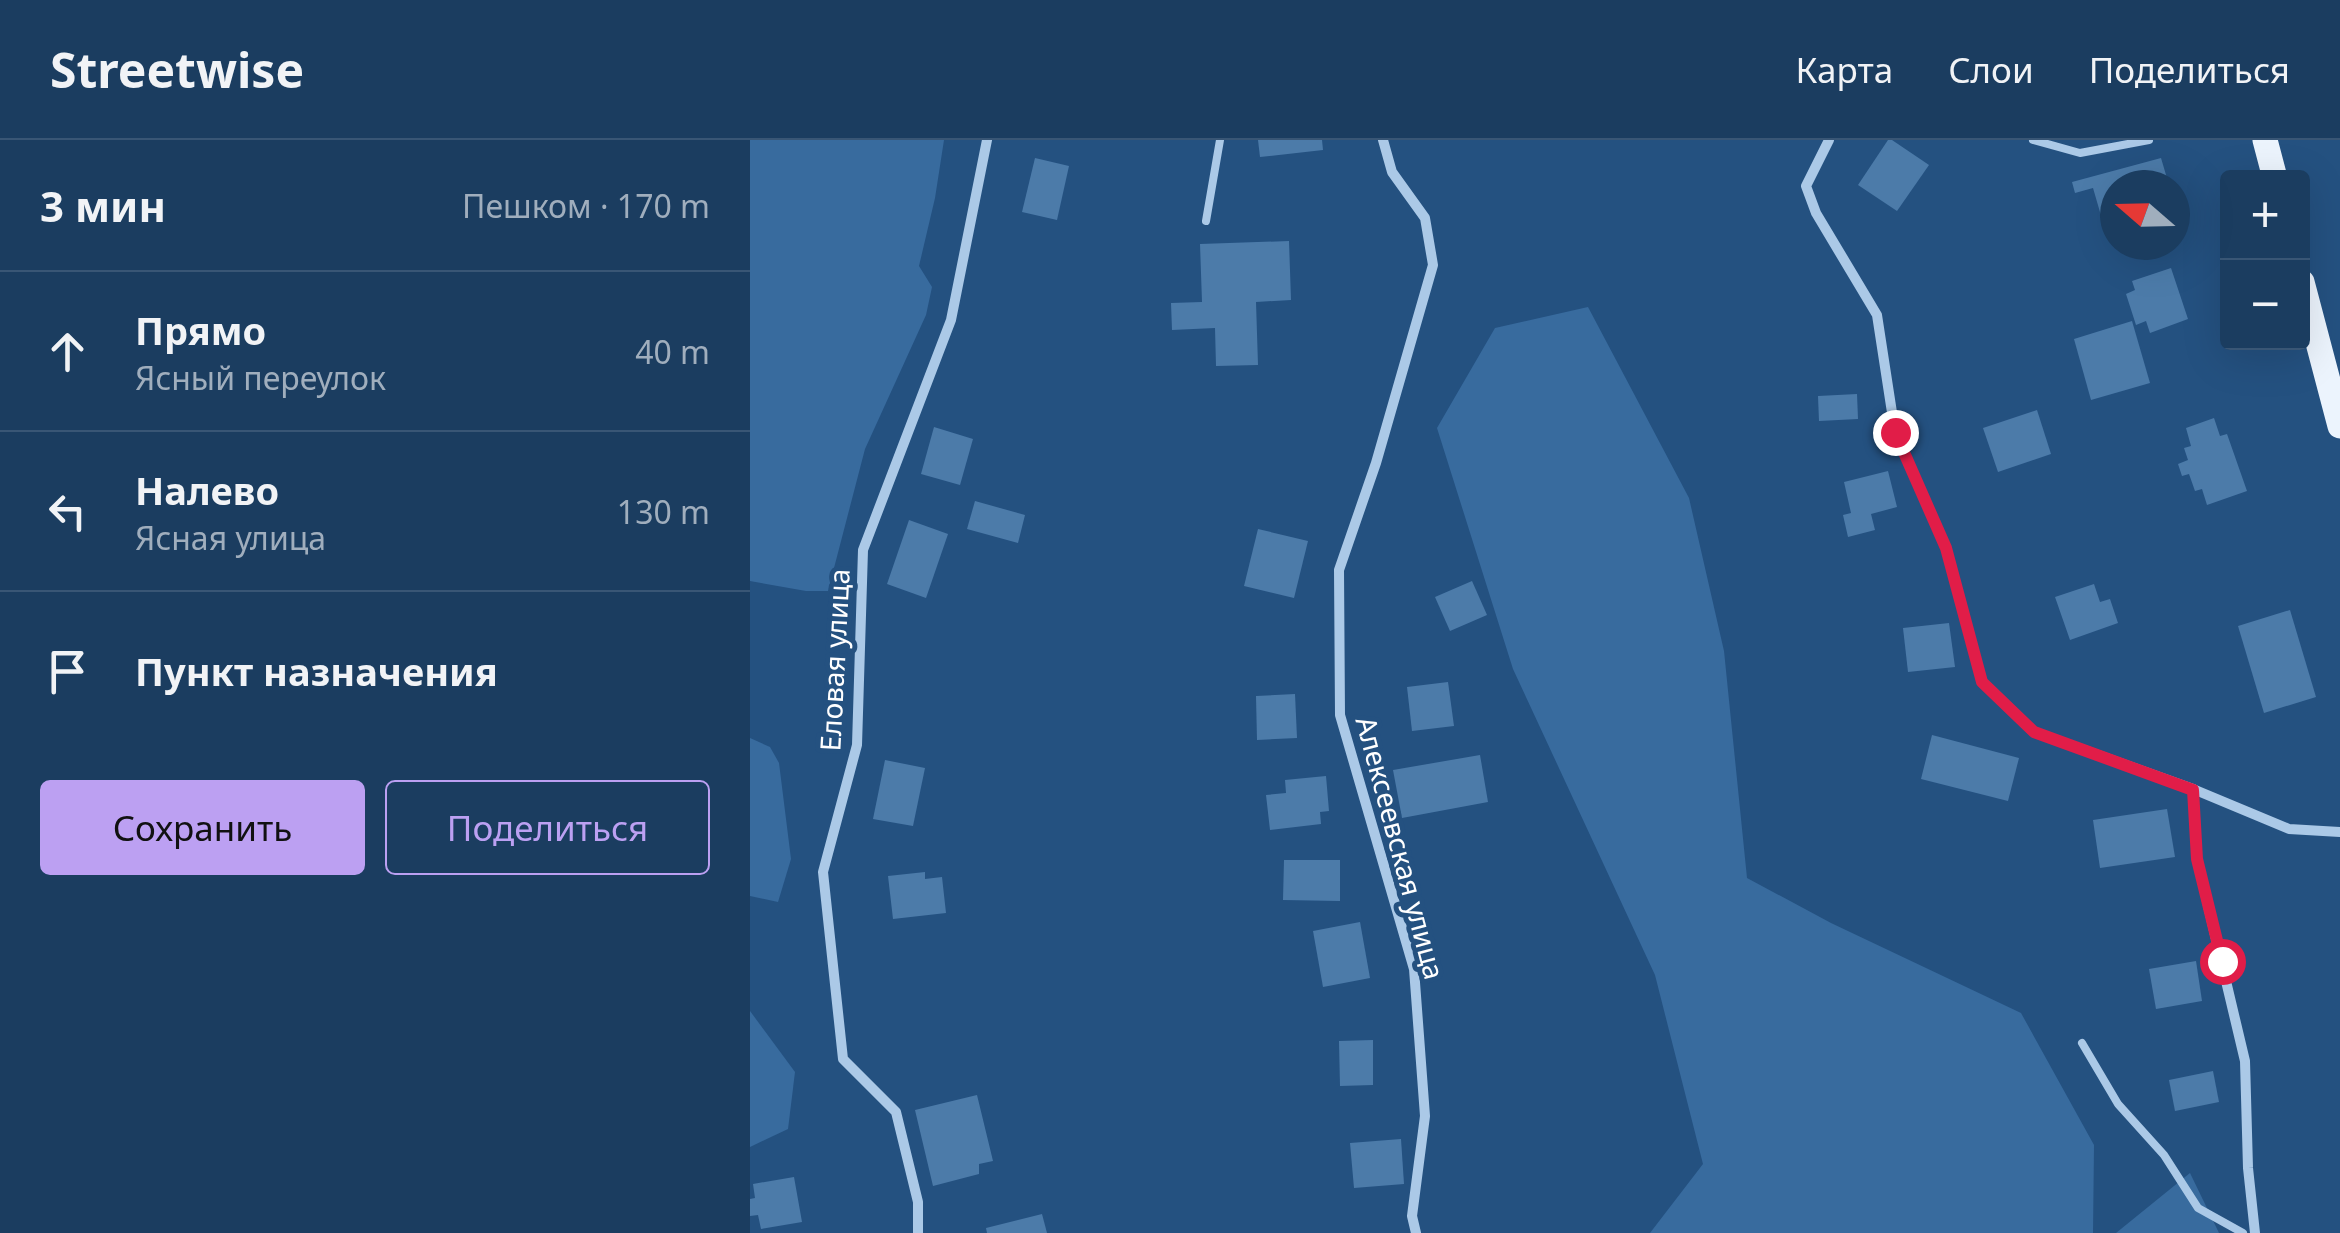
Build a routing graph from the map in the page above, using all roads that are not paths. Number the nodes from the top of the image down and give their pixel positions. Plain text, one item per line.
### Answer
1 (987, 140) edge
2 (1220, 140) edge
3 (1382, 140) edge
4 (1829, 140) edge
5 (2032, 140) edge
6 (2149, 140) edge
7 (2265, 140) edge
8 (2272, 170) edge
9 (1206, 221) dead end
10 (2310, 307) edge
11 (2336, 389) edge
12 (2340, 426) edge
13 (2193, 790) junction
14 (2340, 832) edge
15 (2082, 1043) dead end
16 (918, 1233) edge
17 (1416, 1233) edge
18 (2243, 1233) edge
19 (2254, 1233) edge

1 - 16 street, Еловая улица
2 - 9 lane
3 - 17 street, Алексеевская улица
4 - 13 street
5 - 6 lane
7 - 8 main road
10 - 11 main road
11 - 12 main road
13 - 14 street
13 - 19 street
15 - 18 lane

